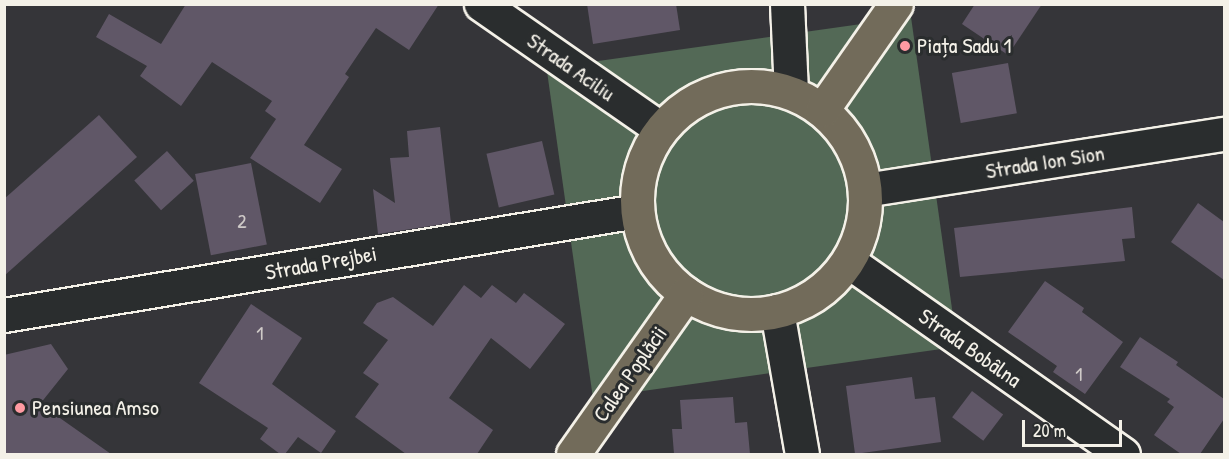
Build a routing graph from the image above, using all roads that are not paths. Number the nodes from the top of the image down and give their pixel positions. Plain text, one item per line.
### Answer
1 (481, 4) edge
2 (787, 4) edge
3 (896, 4) edge
4 (791, 92) junction
5 (822, 110) junction
6 (661, 129) junction
7 (1224, 134) edge
8 (865, 189) junction
9 (637, 211) junction
10 (848, 261) junction
11 (686, 294) junction
12 (777, 310) junction
13 (4, 315) edge
14 (573, 454) edge
15 (801, 454) edge
16 (1123, 454) edge

1 - 6 street, Strada Aciliu
2 - 4 street
3 - 5 main road
4 - 5 main road
4 - 6 main road
5 - 8 main road
6 - 9 main road
7 - 8 street, Strada Ion Sion
8 - 10 main road
9 - 11 main road
9 - 13 street, Strada Prejbei
10 - 12 main road
10 - 16 street, Strada Bobâlna
11 - 12 main road
11 - 14 main road, Calea Poplăcii
12 - 15 street

